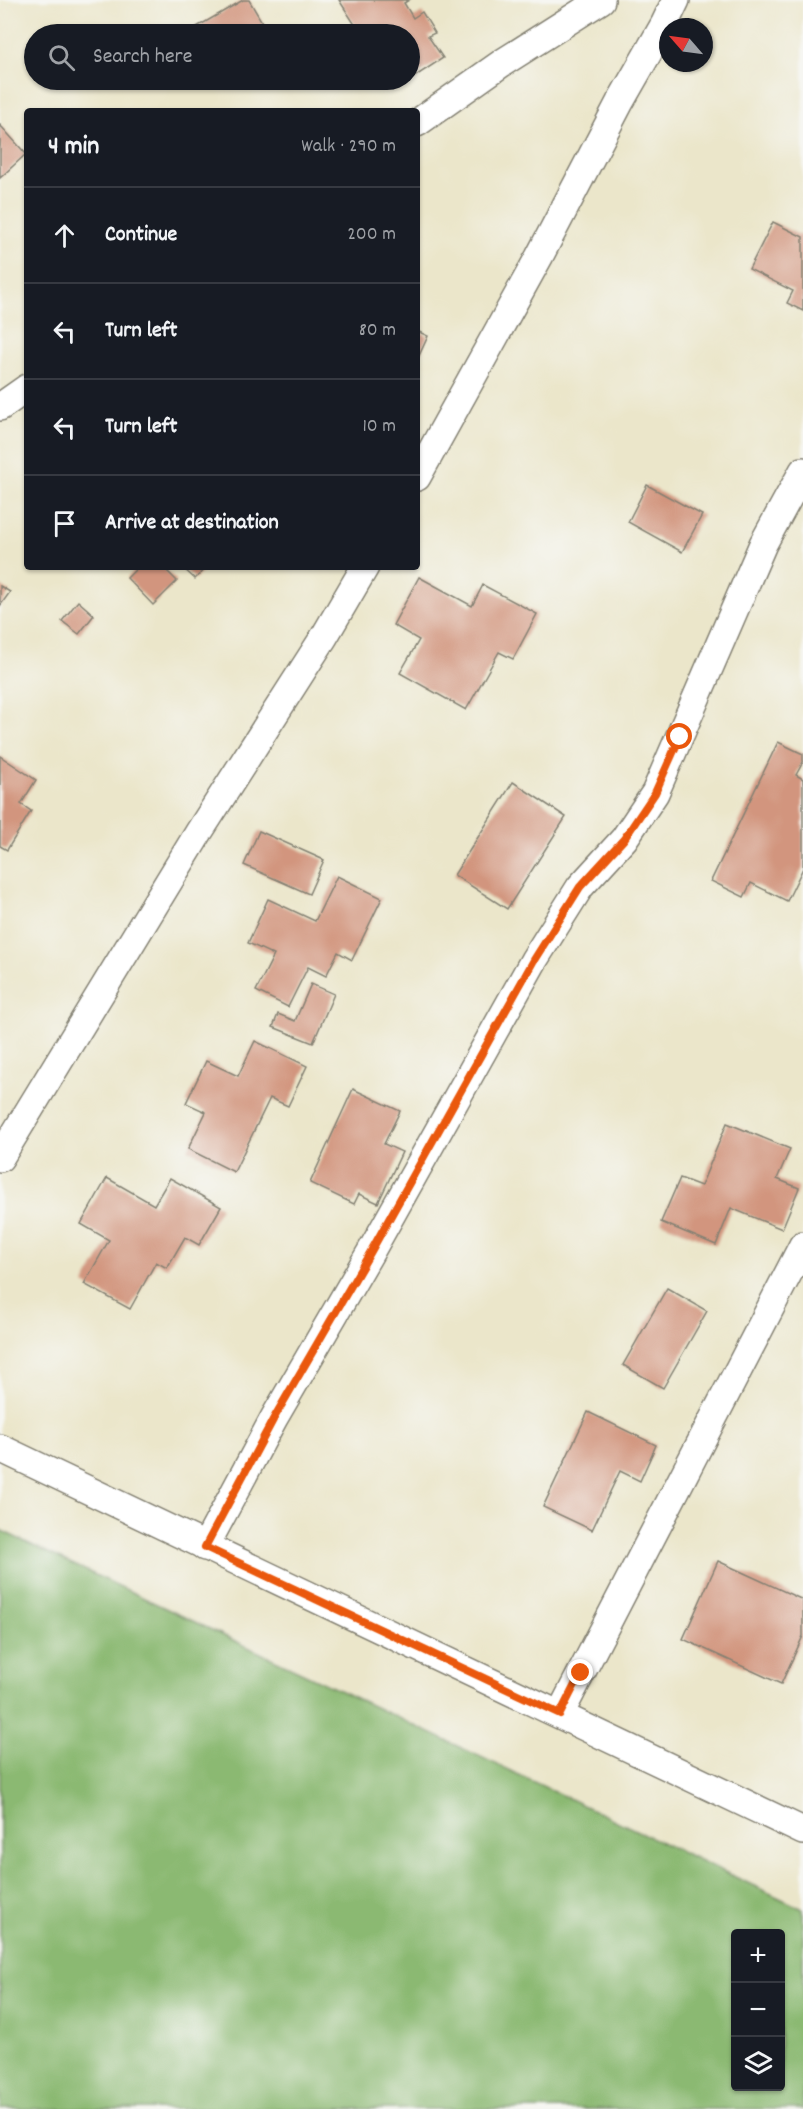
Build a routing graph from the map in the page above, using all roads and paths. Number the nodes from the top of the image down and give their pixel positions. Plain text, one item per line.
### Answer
1 (601, 0) edge
2 (676, 0) edge
3 (420, 121) edge
4 (24, 390) edge
5 (0, 406) edge
6 (803, 471) edge
7 (420, 472) edge
8 (363, 570) edge
9 (0, 1158) edge
10 (803, 1245) edge
11 (0, 1448) edge
12 (205, 1547) junction
13 (560, 1714) junction
14 (803, 1831) edge

1 - 3 street
2 - 7 street
4 - 5 street
6 - 12 street
8 - 9 street
10 - 13 street
11 - 12 street
12 - 13 street
13 - 14 street

